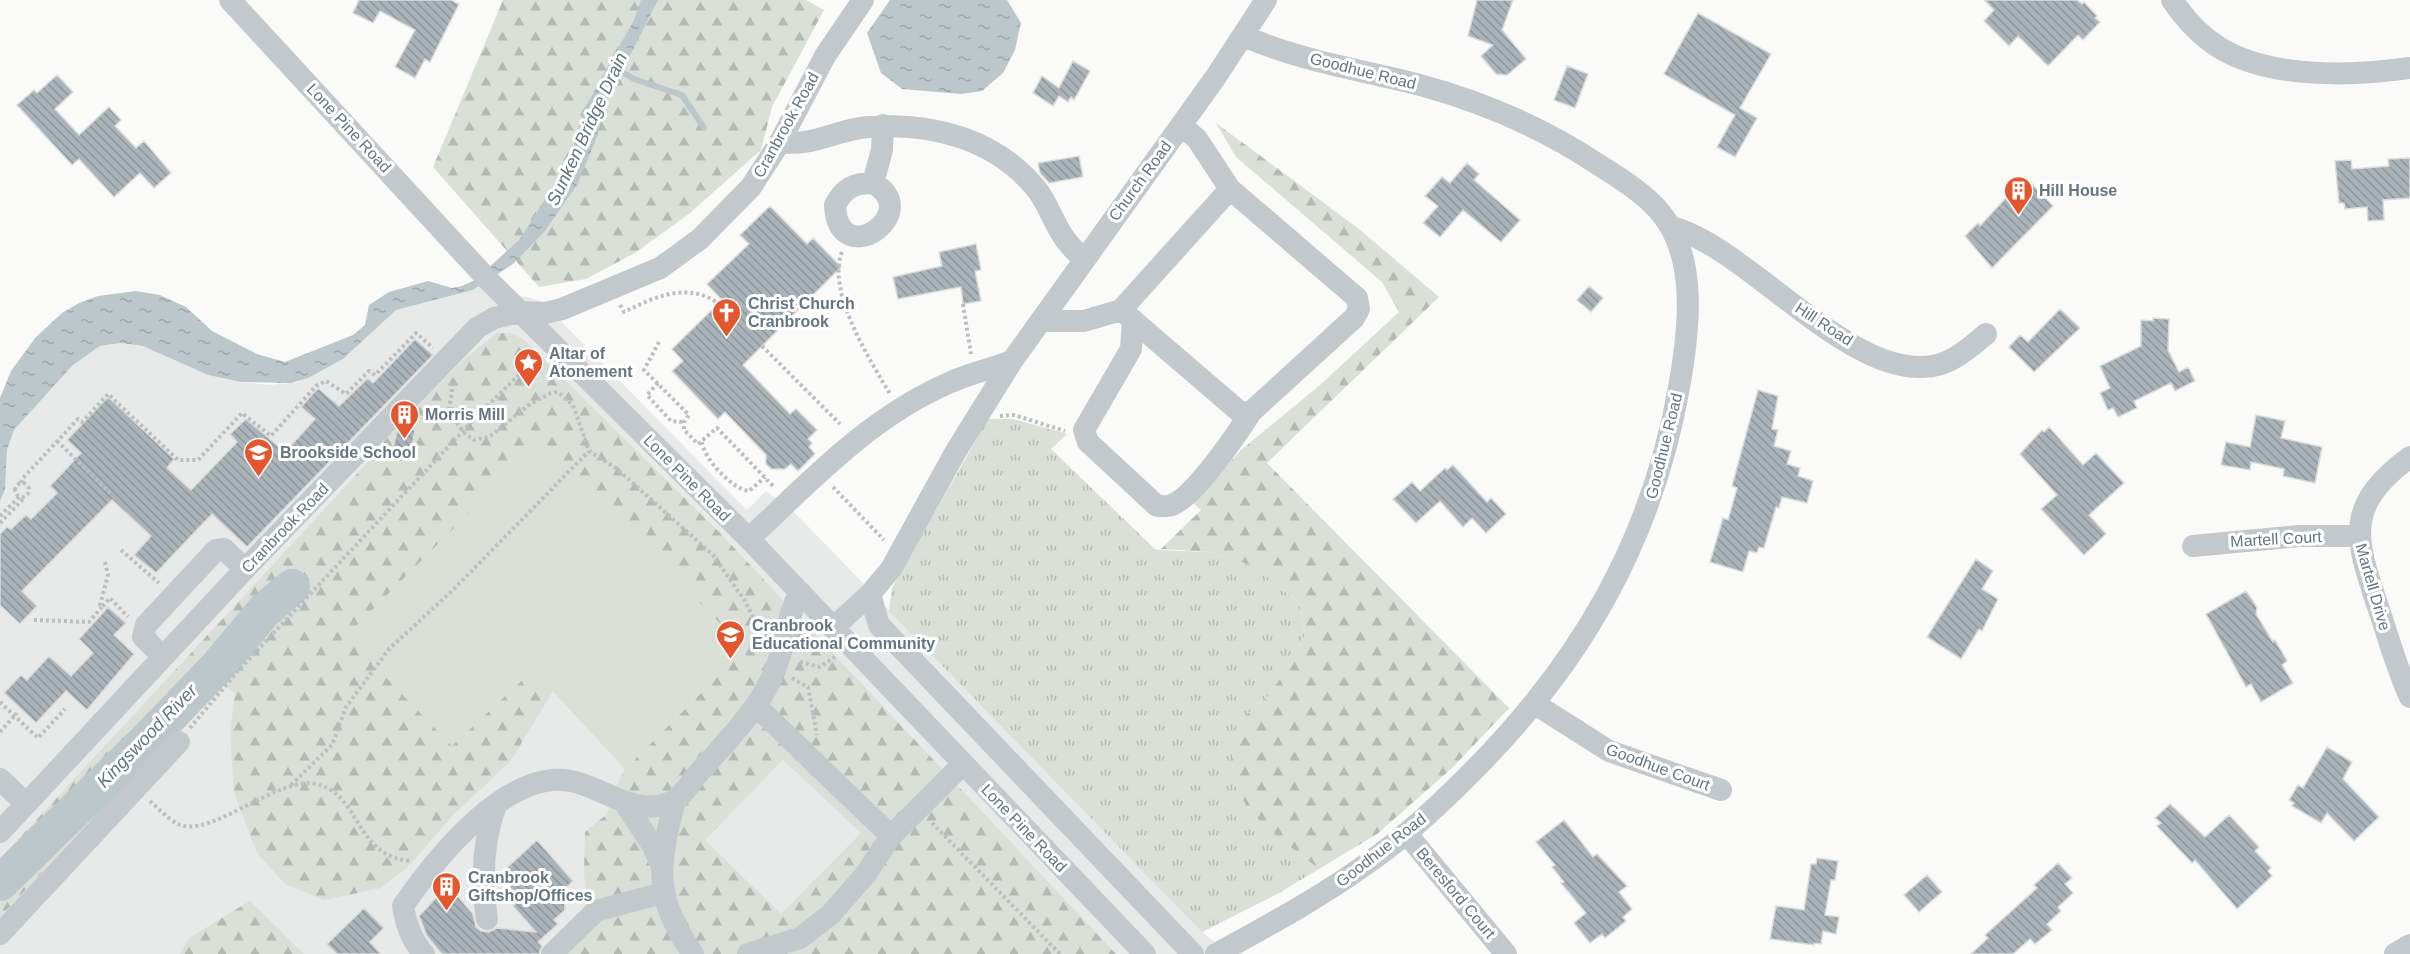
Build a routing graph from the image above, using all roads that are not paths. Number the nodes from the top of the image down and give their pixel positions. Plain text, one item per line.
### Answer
1 (230, 0) edge
2 (863, 0) edge
3 (1266, 0) edge
4 (2172, 0) edge
5 (1244, 36) junction
6 (2410, 68) edge
7 (1181, 124) junction
8 (883, 126) junction
9 (780, 142) junction
10 (873, 183) junction
11 (1230, 189) junction
12 (1671, 228) junction
13 (1083, 260) junction
14 (520, 312) junction
15 (1127, 315) junction
16 (1041, 321) junction
17 (1986, 334) dead end
18 (1011, 361) junction
19 (1251, 412) junction
20 (2410, 457) edge
21 (2358, 536) junction
22 (748, 539) junction
23 (2193, 546) dead end
24 (245, 568) junction
25 (800, 592) junction
26 (870, 594) junction
27 (879, 625) junction
28 (833, 628) junction
29 (844, 649) junction
30 (163, 657) junction
31 (2410, 697) edge
32 (1535, 704) junction
33 (756, 706) junction
34 (178, 742) road end
35 (963, 764) junction
36 (0, 779) edge
37 (1721, 790) dead end
38 (675, 801) junction
39 (624, 802) junction
40 (26, 804) junction
41 (496, 805) junction
42 (0, 832) edge
43 (1406, 833) junction
44 (891, 836) junction
45 (662, 867) junction
46 (662, 893) junction
47 (487, 919) dead end
48 (0, 934) edge
49 (2410, 945) edge
50 (424, 954) edge
51 (552, 954) edge
52 (693, 954) edge
53 (748, 954) edge
54 (1145, 954) edge
55 (1193, 954) edge
56 (1216, 954) edge
57 (1506, 954) edge
58 (2395, 954) edge

1 - 14 street, Lone Pine Road
2 - 9 street, Cranbrook Road
3 - 5 street, Church Road
4 - 6 street
5 - 7 street, Church Road
5 - 12 street, Goodhue Road
7 - 11 street
7 - 13 street, Church Road
8 - 9 street
8 - 10 street
8 - 13 street
9 - 14 street, Cranbrook Road
10 - 10 street
11 - 15 street
11 - 19 street
12 - 17 street, Hill Road
12 - 32 street, Goodhue Road
13 - 16 street, Church Road
14 - 22 street, Lone Pine Road
14 - 24 street, Cranbrook Road
15 - 16 street
15 - 19 street
15 - 19 street
16 - 18 street, Church Road
18 - 22 street
18 - 26 street, Church Road
20 - 21 street, Martell Drive
21 - 23 street, Martell Court
21 - 31 street, Martell Drive
22 - 25 street, Lone Pine Road
24 - 30 street, Cranbrook Road
24 - 30 street
25 - 28 street, Lone Pine Road
25 - 33 street
26 - 27 street
26 - 28 street, Church Road
27 - 29 street
27 - 55 street
28 - 29 street, Lone Pine Road
29 - 35 street, Lone Pine Road
30 - 40 street, Cranbrook Road
32 - 37 street, Goodhue Court
32 - 43 street, Goodhue Road
33 - 38 street
33 - 44 street
34 - 48 street
35 - 44 street
35 - 54 street, Lone Pine Road
36 - 40 street
38 - 39 street
38 - 45 street
39 - 41 street
39 - 45 street
40 - 42 street, Cranbrook Road
41 - 47 street
41 - 50 street
43 - 56 street, Goodhue Road
43 - 57 street, Beresford Court
44 - 53 street
45 - 46 street
46 - 51 street
46 - 52 street
49 - 58 street

